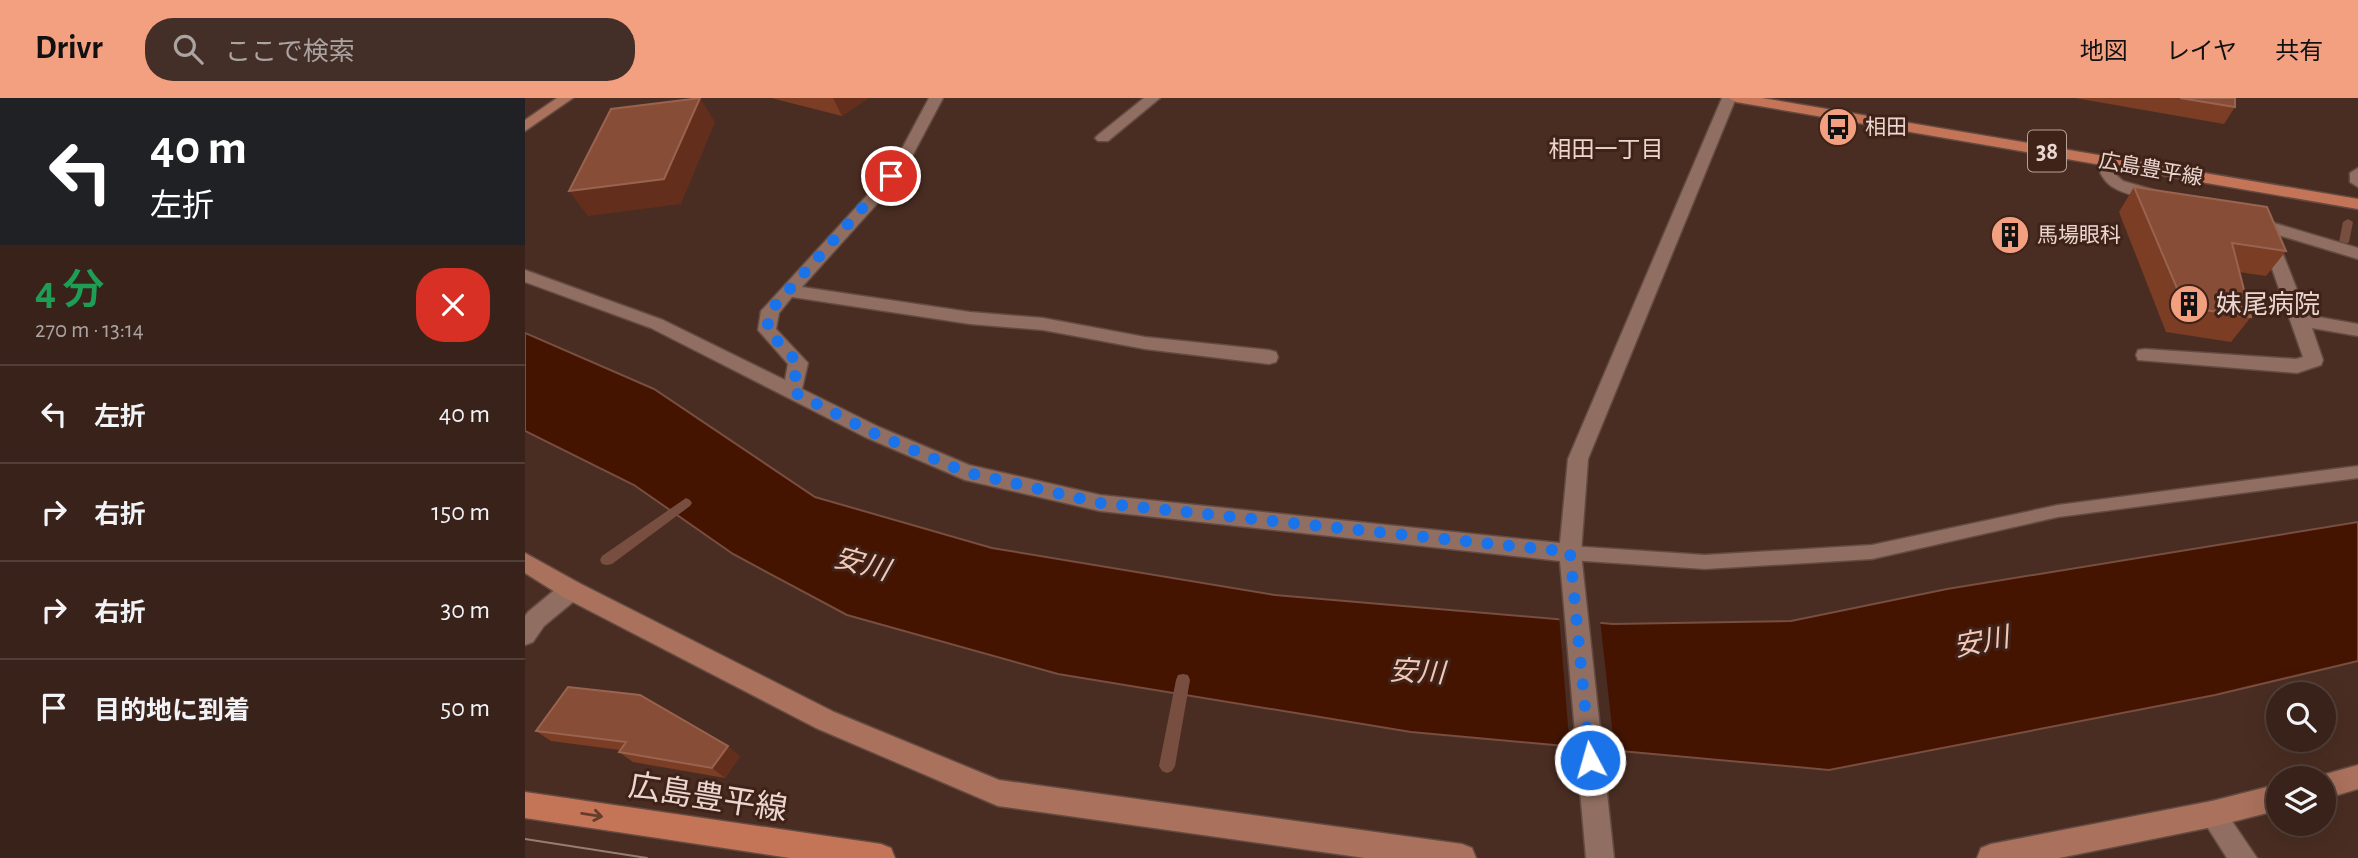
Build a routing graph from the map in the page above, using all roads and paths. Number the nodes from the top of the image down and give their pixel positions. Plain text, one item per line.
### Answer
1 (566, 98) edge
2 (936, 98) edge
3 (1153, 98) edge
4 (1729, 98) edge
5 (1737, 98) edge
6 (1753, 99) edge
7 (525, 127) edge
8 (1103, 138) dead end
9 (2105, 160) junction
10 (2358, 173) edge
11 (2358, 182) edge
12 (2175, 201) edge
13 (2358, 204) edge
14 (2239, 218) edge
15 (2264, 225) junction
16 (2358, 254) edge
17 (525, 276) edge
18 (788, 291) junction
19 (2300, 320) junction
20 (2358, 330) edge
21 (2145, 355) dead end
22 (1269, 357) dead end
23 (792, 391) junction
24 (2358, 472) edge
25 (1570, 552) junction
26 (525, 562) edge
27 (571, 590) junction
28 (525, 635) edge
29 (2358, 777) edge
30 (2336, 783) edge
31 (2266, 800) edge
32 (525, 805) edge
33 (2212, 814) junction
34 (1599, 848) edge
35 (881, 858) edge
36 (1462, 858) edge
37 (1991, 858) edge
38 (2243, 858) edge

1 - 7 street
2 - 18 street
3 - 8 street
4 - 25 street
5 - 6 main road, 広島豊平線 / 38
6 - 9 main road, 広島豊平線 / 38
9 - 12 street
9 - 13 main road, 広島豊平線 / 38
10 - 11 street
14 - 15 street
15 - 16 street
15 - 19 street
17 - 23 street
18 - 22 street
18 - 23 street
19 - 20 street
19 - 21 street
23 - 25 street
24 - 25 lane
25 - 34 street
26 - 27 street
27 - 28 street
27 - 36 street
29 - 30 street
31 - 33 street
32 -> 35 main road, 広島豊平線
33 - 37 street
33 - 38 street

